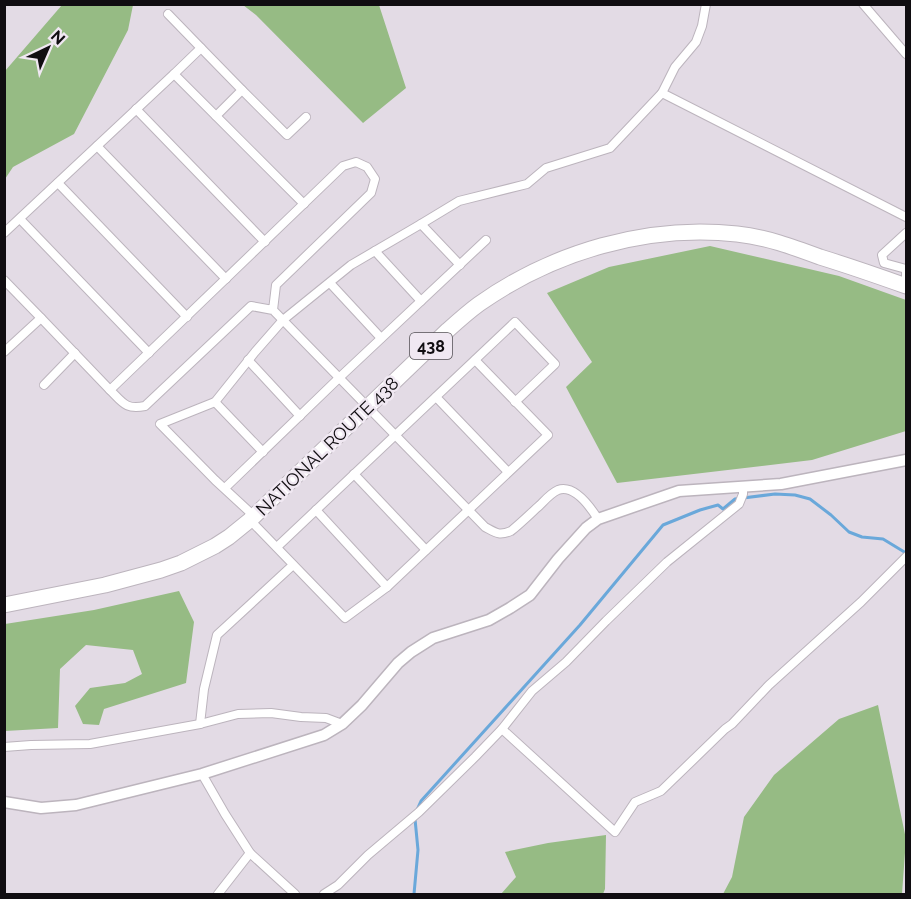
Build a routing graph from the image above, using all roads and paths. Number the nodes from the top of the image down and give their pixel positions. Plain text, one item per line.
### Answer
1 (706, 4) edge
2 (864, 4) edge
3 (168, 14) dead end
4 (201, 48) junction
5 (906, 54) edge
6 (174, 74) junction
7 (242, 90) junction
8 (662, 93) junction
9 (136, 109) junction
10 (216, 116) junction
11 (306, 117) dead end
12 (97, 147) junction
13 (58, 183) junction
14 (304, 204) junction
15 (906, 217) edge
16 (20, 219) junction
17 (421, 224) junction
18 (4, 233) edge
19 (906, 233) edge
20 (486, 240) dead end
21 (265, 242) junction
22 (375, 251) junction
23 (460, 265) junction
24 (226, 279) junction
25 (4, 280) edge
26 (330, 283) junction
27 (906, 286) edge
28 (420, 301) junction
29 (273, 310) junction
30 (187, 317) junction
31 (40, 318) junction
32 (284, 320) junction
33 (381, 338) junction
34 (4, 352) edge
35 (75, 353) junction
36 (149, 353) junction
37 (248, 360) junction
38 (475, 360) junction
39 (340, 376) junction
40 (44, 385) dead end
41 (110, 390) junction
42 (436, 397) junction
43 (215, 402) junction
44 (515, 402) junction
45 (368, 407) junction
46 (300, 416) junction
47 (396, 435) junction
48 (263, 452) junction
49 (906, 460) edge
50 (508, 472) junction
51 (354, 474) junction
52 (225, 488) junction
53 (742, 494) junction
54 (468, 509) junction
55 (316, 510) junction
56 (252, 518) junction
57 (598, 519) junction
58 (277, 547) junction
59 (426, 550) junction
60 (906, 557) edge
61 (293, 565) junction
62 (387, 587) junction
63 (4, 605) edge
64 (200, 724) junction
65 (342, 724) junction
66 (502, 729) junction
67 (4, 747) edge
68 (202, 774) junction
69 (4, 802) edge
70 (250, 853) junction
71 (218, 894) edge
72 (296, 894) edge
73 (324, 894) edge

1 - 8 street
2 - 5 street
3 - 4 street
4 - 6 street
4 - 7 street
6 - 9 street
6 - 10 street
7 - 10 street
7 - 11 street
8 - 15 street
8 - 17 street
9 - 12 street
9 - 21 street
10 - 14 street
12 - 13 street
12 - 24 street
13 - 16 street
13 - 30 street
14 - 21 street
14 - 29 street
16 - 18 street
16 - 36 street
17 - 22 street
17 - 23 street
19 - 27 street
20 - 23 street
21 - 24 street
22 - 26 street
22 - 28 street
23 - 28 street
24 - 30 street
25 - 31 street
26 - 32 street
26 - 33 street
27 - 45 highway, NATIONAL ROUTE 438 / 438
28 - 33 street
29 - 32 street
29 - 41 street
30 - 36 street
31 - 34 street
31 - 35 street
32 - 37 street
32 - 39 street
33 - 39 street
35 - 40 street
35 - 41 street
36 - 41 street
37 - 43 street
37 - 46 street
38 - 42 street
38 - 44 street
38 - 44 street
39 - 45 street
39 - 46 street
42 - 47 street
42 - 50 street
43 - 48 street
43 - 52 street
44 - 50 street
45 - 47 street
45 - 56 highway, NATIONAL ROUTE 438 / 438
46 - 48 street
47 - 51 street
47 - 54 street
48 - 52 street
49 - 53 street
50 - 54 street
51 - 55 street
51 - 59 street
52 - 56 street
53 - 57 street
53 - 66 street
54 - 57 street
54 - 59 street
55 - 58 street
55 - 62 street
56 - 58 street
56 - 63 highway, NATIONAL ROUTE 438 / 438
57 - 65 street
58 - 61 street
59 - 62 street
60 - 66 street
61 - 62 street
61 - 64 street
64 - 65 street
64 - 67 street
65 - 68 street
66 - 73 street
68 - 69 street
68 - 70 street
70 - 71 street
70 - 72 street

